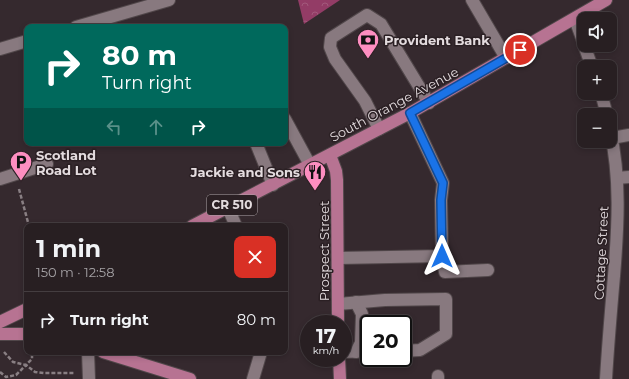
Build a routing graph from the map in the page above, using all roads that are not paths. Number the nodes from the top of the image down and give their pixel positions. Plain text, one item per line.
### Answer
1 (170, 0) edge
2 (472, 0) edge
3 (606, 0) edge
4 (575, 19) junction
5 (86, 24) edge
6 (577, 25) edge
7 (24, 42) edge
8 (0, 49) edge
9 (506, 58) junction
10 (429, 103) junction
11 (410, 113) junction
12 (288, 125) edge
13 (379, 129) junction
14 (617, 134) edge
15 (629, 135) edge
16 (257, 146) edge
17 (615, 148) edge
18 (330, 154) junction
19 (48, 164) dead end
20 (310, 165) junction
21 (623, 177) edge
22 (0, 178) edge
23 (273, 184) junction
24 (228, 208) junction
25 (198, 223) edge
26 (235, 223) edge
27 (442, 256) junction
28 (338, 258) junction
29 (488, 270) dead end
30 (356, 302) junction
31 (338, 304) junction
32 (24, 310) edge
33 (338, 315) edge
34 (0, 322) edge
35 (0, 334) edge
36 (24, 334) edge
37 (412, 350) edge
38 (352, 352) edge
39 (356, 352) junction
40 (360, 352) edge
41 (88, 355) edge
42 (112, 355) edge
43 (260, 355) edge
44 (339, 367) edge
45 (171, 376) edge
46 (89, 379) edge
47 (190, 379) edge
48 (253, 379) edge
49 (340, 379) edge
50 (606, 379) edge

1 - 5 street
2 - 9 street
3 - 4 main road, South Orange Avenue / CR 510
4 - 6 street
4 - 9 main road, South Orange Avenue / CR 510
7 - 8 street
9 - 10 main road, South Orange Avenue / CR 510
10 - 11 main road, South Orange Avenue / CR 510
10 - 13 street
11 - 13 main road, South Orange Avenue / CR 510
11 - 27 street
12 - 20 street
13 - 18 main road, South Orange Avenue / CR 510
14 - 15 street
16 - 23 street
17 - 21 street, Cottage Street
18 - 20 main road, South Orange Avenue / CR 510
18 - 28 main road, Prospect Street
19 - 22 street
20 - 23 main road, South Orange Avenue / CR 510
21 - 50 street, Cottage Street
23 - 24 main road, South Orange Avenue / CR 510
24 - 25 main road, South Orange Avenue / CR 510
24 - 26 street
27 - 28 street
27 - 29 street
28 - 31 main road, Prospect Street
30 - 31 street
30 - 37 street
30 - 39 street
31 - 33 main road, Prospect Street
32 - 34 main road
35 - 36 main road
38 - 39 street
39 - 40 street
41 - 46 street
42 - 45 main road
43 - 48 street
44 - 49 main road
45 - 47 main road

